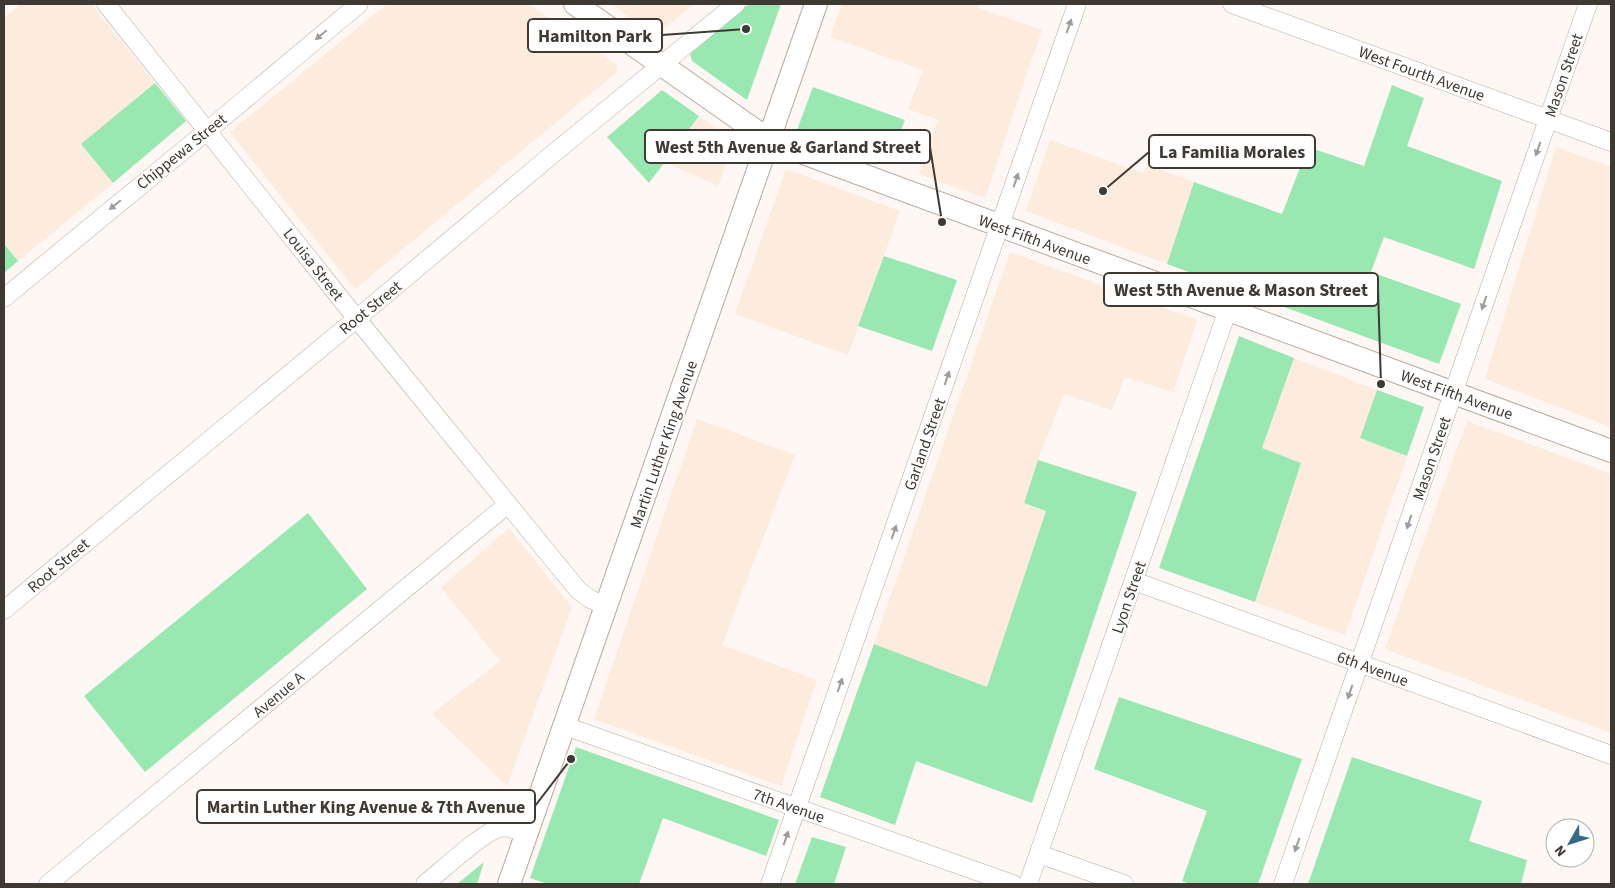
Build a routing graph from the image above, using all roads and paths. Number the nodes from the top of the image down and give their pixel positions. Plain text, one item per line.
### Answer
1 (106, 4) edge
2 (358, 4) edge
3 (575, 4) edge
4 (736, 4) edge
5 (816, 4) edge
6 (1077, 4) edge
7 (1232, 4) edge
8 (1588, 4) edge
9 (662, 64) junction
10 (1548, 119) junction
11 (207, 131) junction
12 (769, 138) junction
13 (1611, 142) edge
14 (1000, 226) junction
15 (4, 298) edge
16 (1228, 310) junction
17 (357, 318) junction
18 (1453, 393) junction
19 (1611, 451) edge
20 (508, 504) junction
21 (1134, 582) junction
22 (607, 606) junction
23 (4, 610) edge
24 (1360, 663) junction
25 (565, 726) junction
26 (1611, 755) edge
27 (797, 808) junction
28 (527, 834) junction
29 (1039, 854) junction
30 (48, 884) edge
31 (426, 884) edge
32 (509, 884) edge
33 (770, 884) edge
34 (1013, 884) edge
35 (1028, 884) edge
36 (1124, 884) edge
37 (1283, 884) edge

1 - 11 street, Louisa Street
2 -> 11 street, Chippewa Street
3 - 9 main road, West Fifth Avenue
4 - 9 street, Root Street
5 - 12 main road, Martin Luther King Avenue
14 -> 6 street, Garland Street
7 - 10 street, West Fourth Avenue
8 - 10 street, Mason Street
9 - 12 main road, West Fifth Avenue
9 - 17 street, Root Street
10 - 13 street, West Fourth Avenue
10 -> 18 street, Mason Street
11 -> 15 street, Chippewa Street
11 - 17 street, Louisa Street
12 - 14 main road, West Fifth Avenue
12 - 22 main road, Martin Luther King Avenue
14 - 16 main road, West Fifth Avenue
27 -> 14 street, Garland Street
16 - 18 main road, West Fifth Avenue
16 - 21 street, Lyon Street
17 - 20 street, Louisa Street
17 - 23 street, Root Street
18 - 19 main road, West Fifth Avenue
18 -> 24 street, Mason Street
20 - 22 street, Louisa Street
20 - 30 street, Avenue A
21 - 24 street, 6th Avenue
21 - 29 street, Lyon Street
22 - 25 main road, Martin Luther King Avenue
24 - 26 street, 6th Avenue
24 -> 37 street, Mason Street
25 - 27 street, 7th Avenue
25 - 28 main road, Martin Luther King Avenue
33 -> 27 street, Garland Street
27 - 34 street, 7th Avenue
28 - 31 street
28 - 32 main road, Martin Luther King Avenue
29 - 35 street, Lyon Street
29 - 36 street

